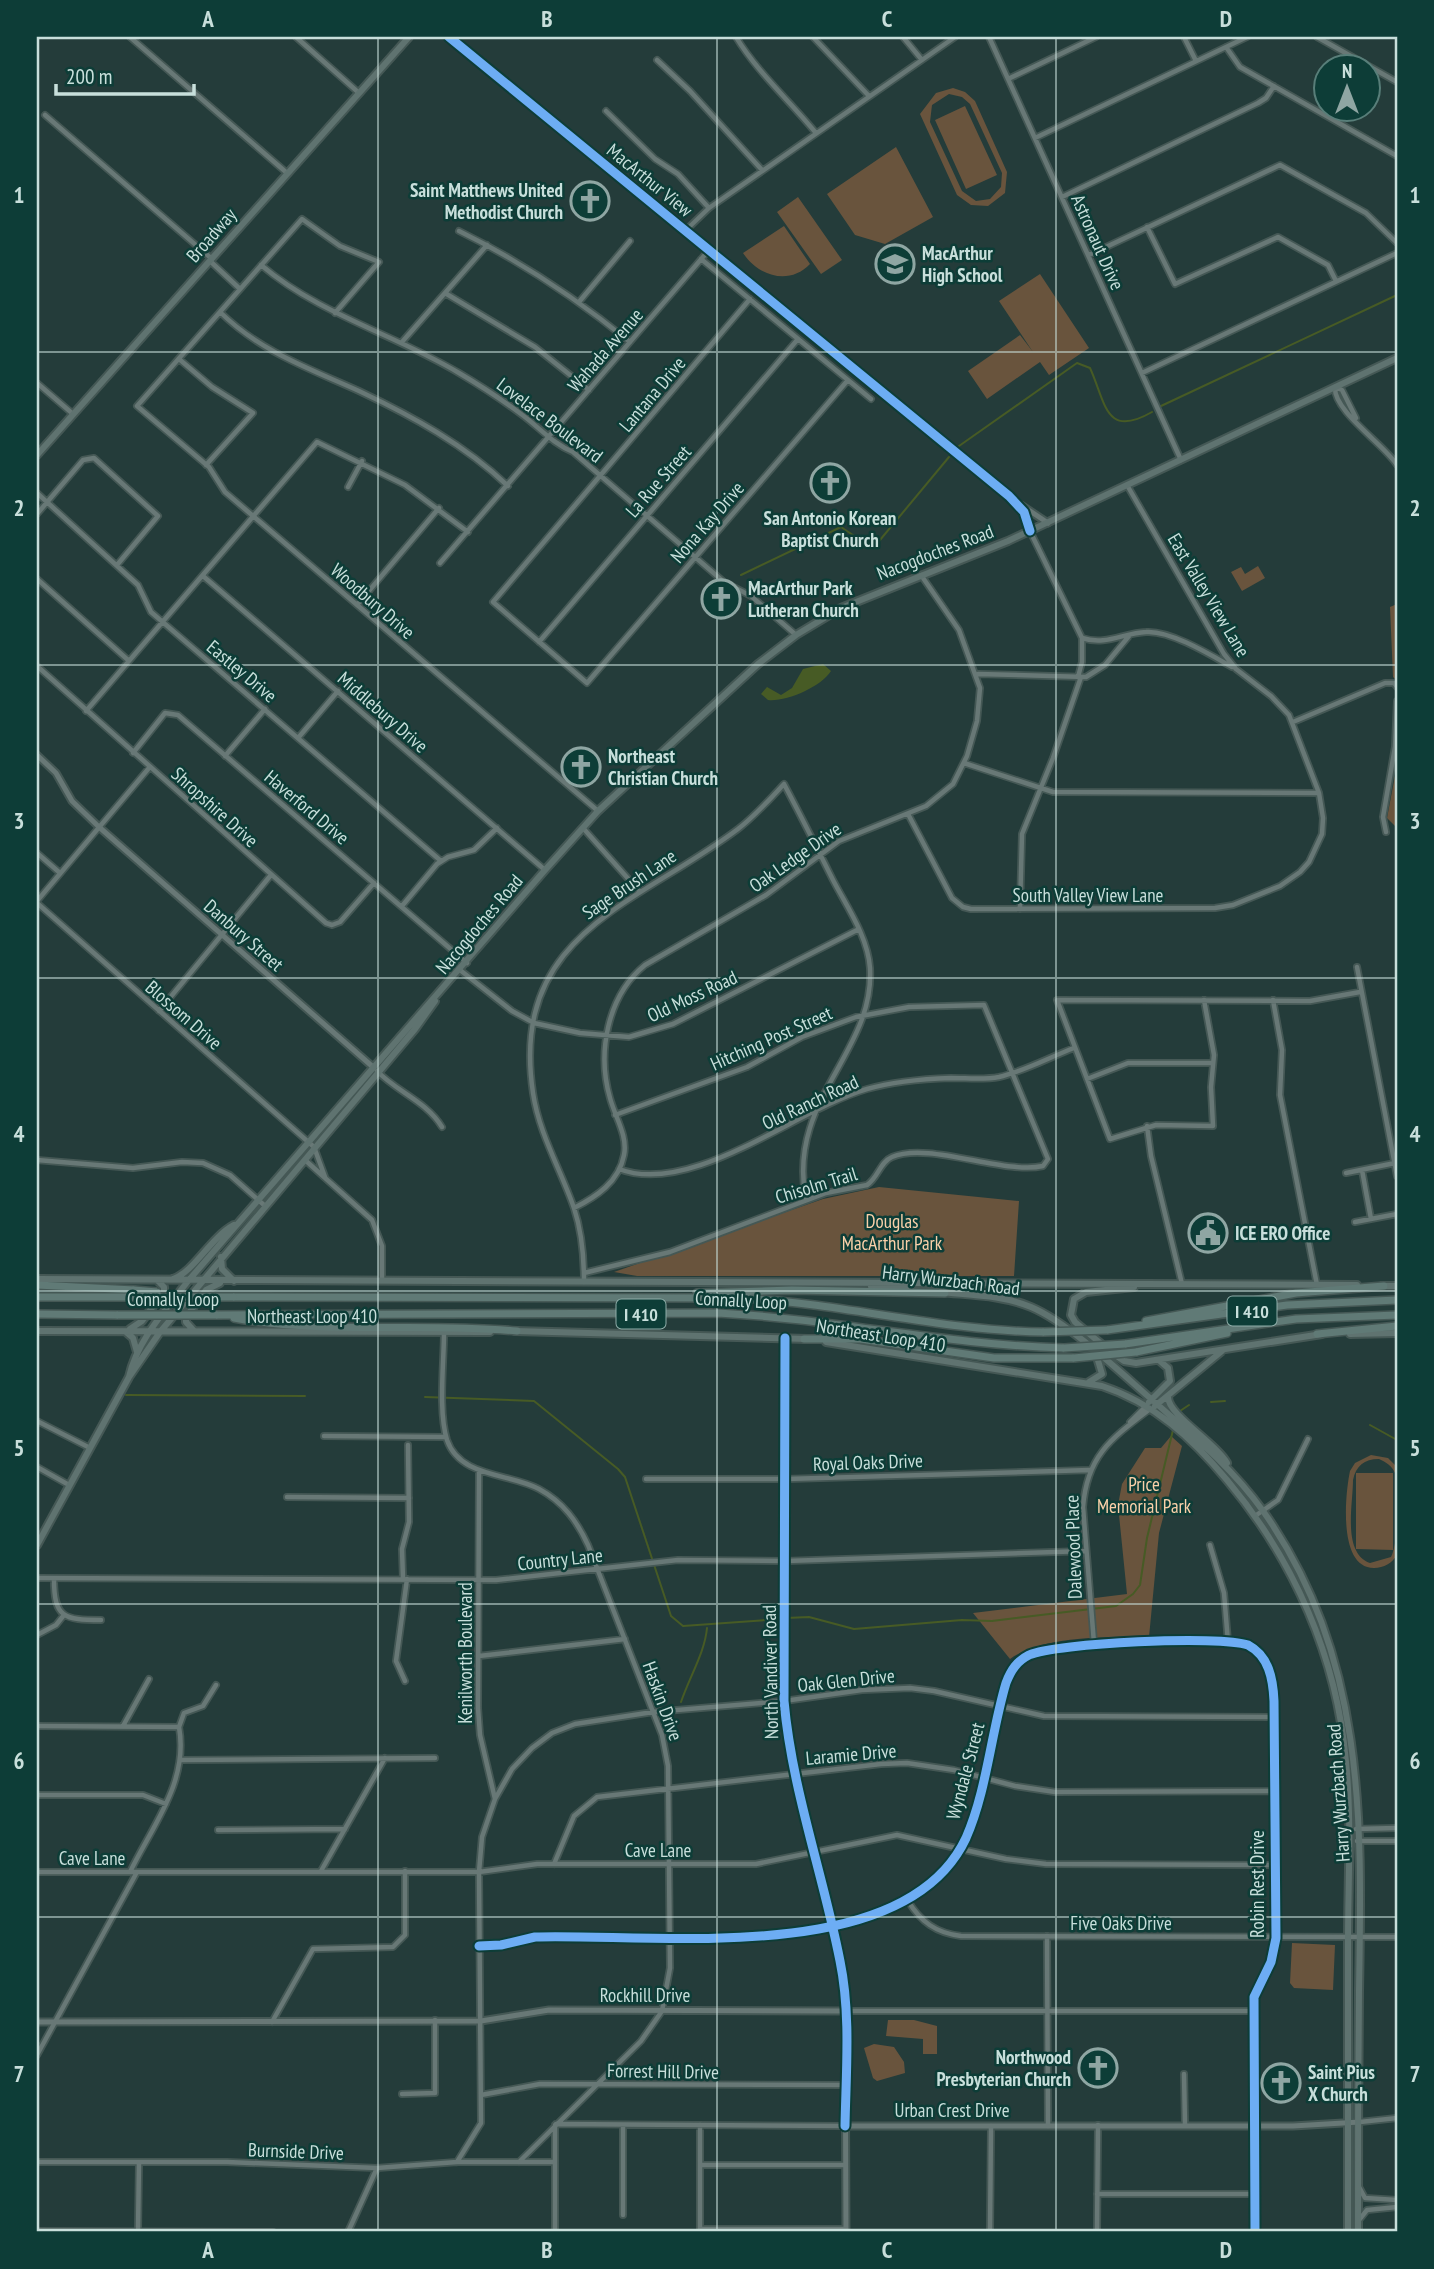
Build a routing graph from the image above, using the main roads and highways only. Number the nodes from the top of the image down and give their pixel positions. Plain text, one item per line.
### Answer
1 (409, 37) edge
2 (1397, 358) edge
3 (37, 455) edge
4 (311, 1145) junction
5 (261, 1202) junction
6 (240, 1222) junction
7 (222, 1256) junction
8 (37, 1279) edge
9 (153, 1280) junction
10 (171, 1280) junction
11 (188, 1281) junction
12 (201, 1281) junction
13 (225, 1281) junction
14 (233, 1281) junction
15 (824, 1281) junction
16 (1160, 1284) junction
17 (37, 1285) edge
18 (1384, 1286) junction
19 (1397, 1286) edge
20 (945, 1293) junction
21 (134, 1294) junction
22 (633, 1296) junction
23 (37, 1297) edge
24 (1397, 1300) edge
25 (37, 1314) edge
26 (216, 1315) junction
27 (1397, 1315) edge
28 (1260, 1325) junction
29 (1397, 1326) edge
30 (1107, 1330) junction
31 (37, 1331) edge
32 (124, 1331) junction
33 (150, 1331) junction
34 (195, 1331) junction
35 (517, 1331) junction
36 (160, 1332) junction
37 (1397, 1333) edge
38 (1317, 1334) junction
39 (804, 1339) junction
40 (1224, 1349) junction
41 (1094, 1352) junction
42 (137, 1355) junction
43 (1160, 1361) junction
44 (129, 1377) junction
45 (1083, 1383) junction
46 (1168, 1397) junction
47 (1152, 1404) junction
48 (1233, 1474) junction
49 (37, 1545) edge
50 (1303, 1589) junction
51 (1335, 1678) junction
52 (1348, 2232) edge
53 (1358, 2232) edge

1 - 3 main road, Broadway
2 - 4 main road, Nacogdoches Road
4 - 5 main road, Nacogdoches Road
4 - 5 main road, Nacogdoches Road
5 - 6 main road, Nacogdoches Road
5 - 7 main road, Nacogdoches Road
6 - 10 main road
6 - 11 main road, Nacogdoches Road
7 - 12 main road, Nacogdoches Road
7 - 14 main road
8 - 9 main road, Northeast Loop 410
9 - 10 main road, Northeast Loop 410
9 - 32 main road
10 - 11 main road, Northeast Loop 410
11 - 12 main road, Northeast Loop 410
11 - 33 main road, Nacogdoches Road
12 - 13 main road, Northeast Loop 410
12 - 36 main road, Nacogdoches Road
13 - 14 main road, Northeast Loop 410
13 - 34 main road
14 - 15 main road, Northeast Loop 410
15 - 16 main road, Northeast Loop 410
15 - 20 main road, Harry Wurzbach Road
16 - 18 main road, Northeast Loop 410
16 - 43 main road
17 - 21 highway
18 - 19 main road, Northeast Loop 410
18 - 30 highway
20 - 22 highway
20 - 41 main road, Harry Wurzbach Road
21 - 22 highway, Connally Loop / I 410, bridge
21 - 23 highway, Connally Loop / I 410
22 - 30 highway, Connally Loop / I 410, bridge
24 - 30 highway, Connally Loop / I 410
25 - 26 highway, Connally Loop / I 410, bridge
26 - 28 highway, Connally Loop / I 410, bridge
26 - 35 highway
27 - 28 highway, Connally Loop / I 410
28 - 39 highway, bridge
29 - 38 highway
31 - 32 main road, Northeast Loop 410
32 - 33 main road, Northeast Loop 410
32 - 42 main road
33 - 36 main road, Northeast Loop 410
33 - 42 main road, Nacogdoches Road
34 - 35 main road, Northeast Loop 410
34 - 36 main road, Northeast Loop 410
35 - 39 main road, Northeast Loop 410
36 - 44 main road, Nacogdoches Road
37 - 38 main road
38 - 40 main road
39 - 45 main road, Northeast Loop 410
40 - 43 main road
40 - 46 main road
41 - 45 main road
41 - 47 main road, Harry Wurzbach Road
42 - 44 main road, Nacogdoches Road
43 - 47 main road
44 - 49 main road, Nacogdoches Road
45 - 47 main road, Northeast Loop 410
46 - 47 main road
46 - 48 main road
47 - 48 main road, Harry Wurzbach Road
47 - 50 main road, Harry Wurzbach Road
48 - 50 main road, Harry Wurzbach Road
50 - 51 main road, Harry Wurzbach Road
51 - 52 main road, Harry Wurzbach Road
51 - 53 main road, Harry Wurzbach Road

